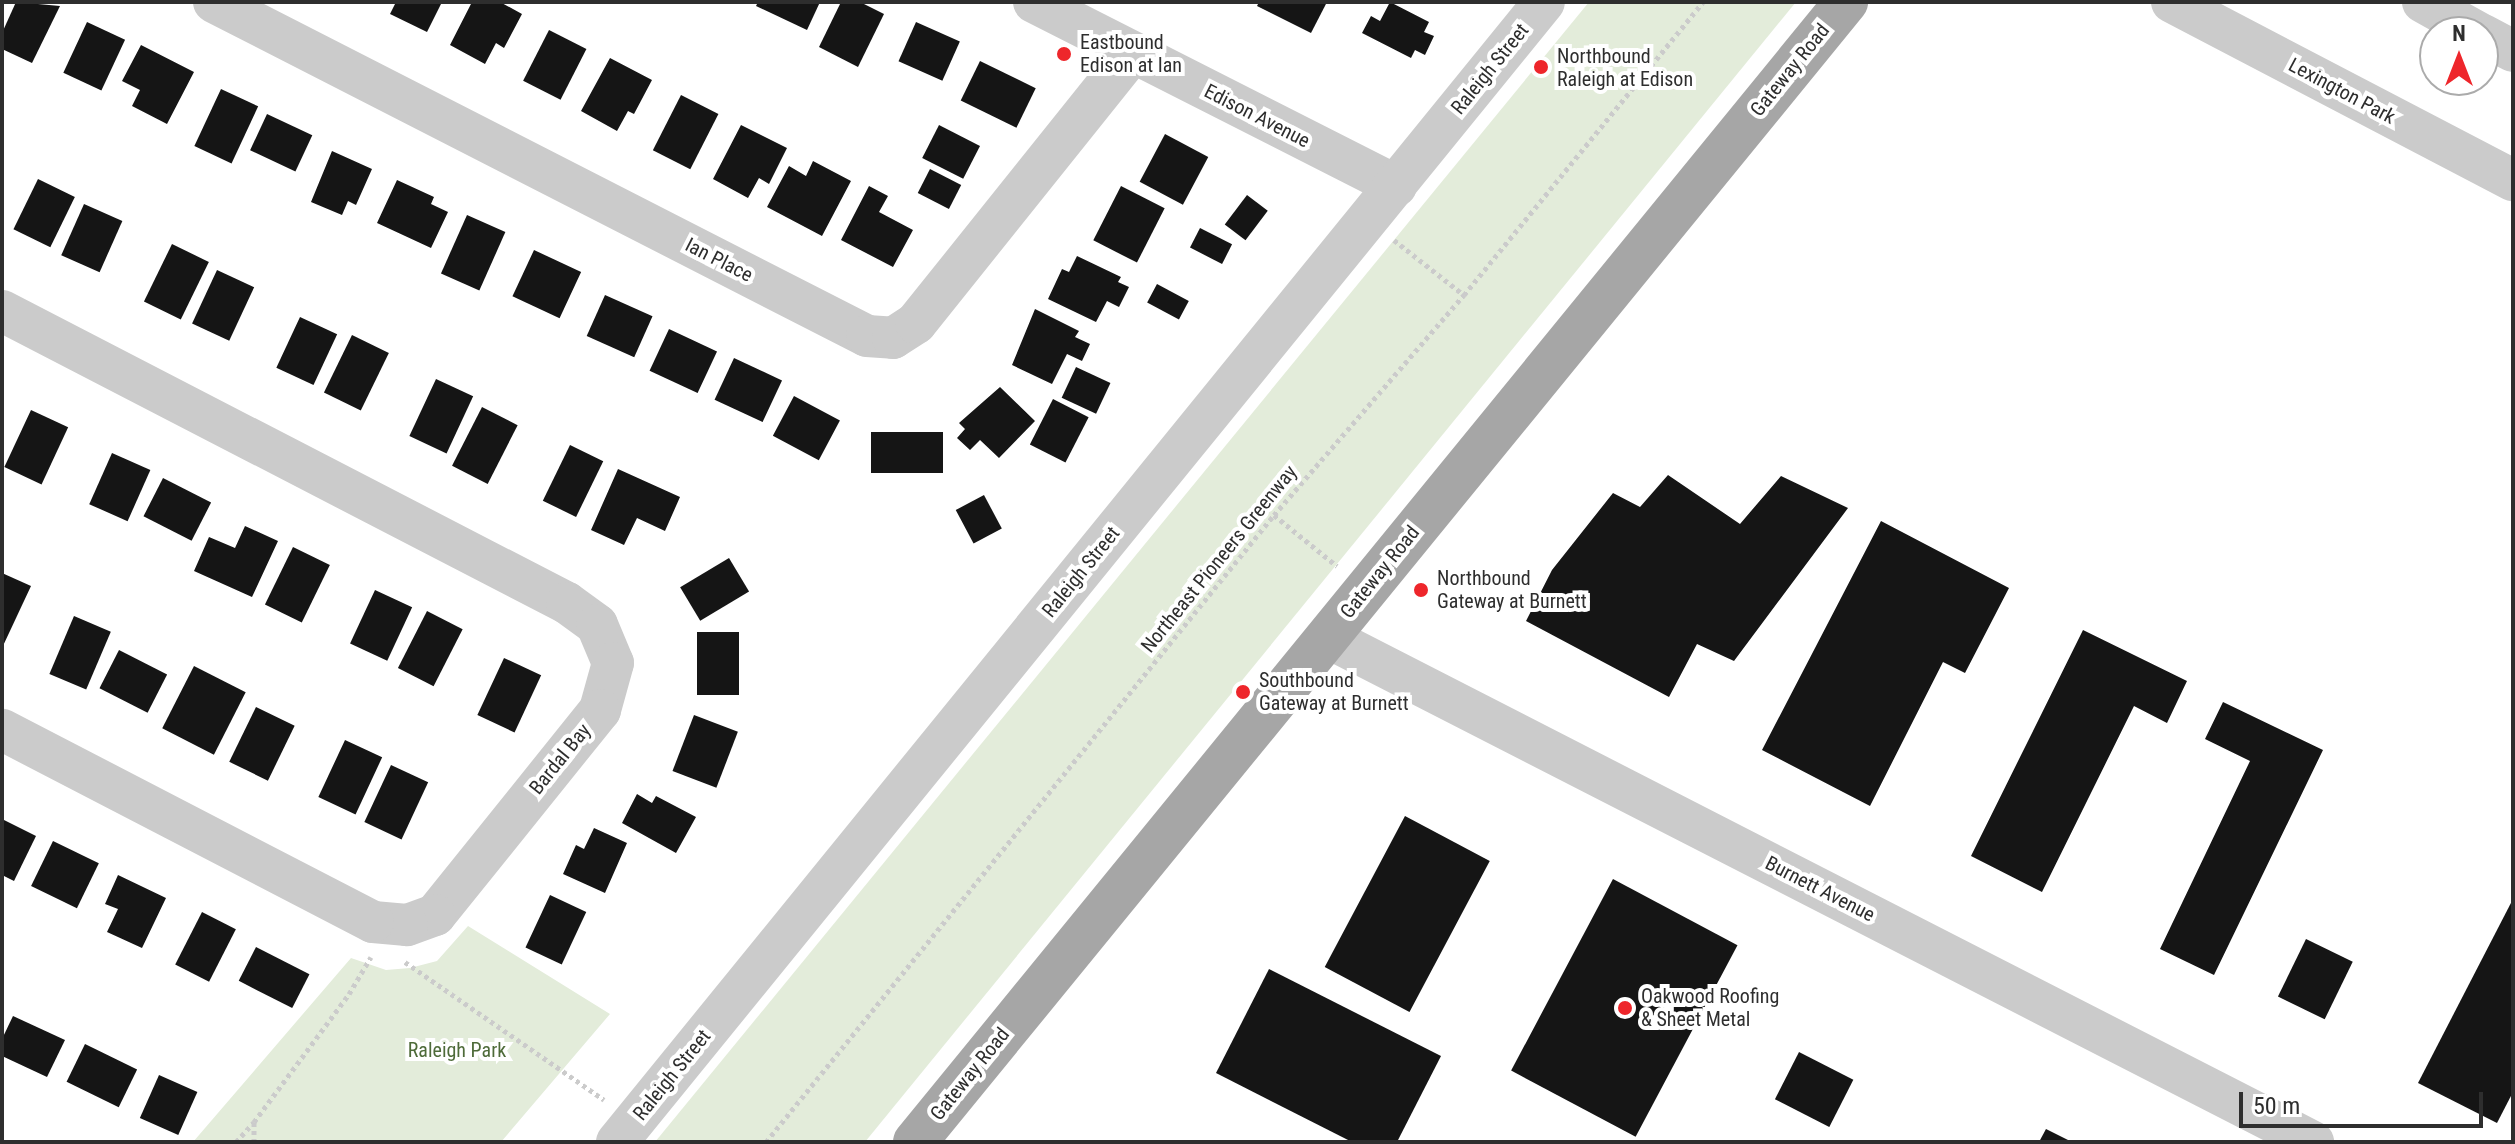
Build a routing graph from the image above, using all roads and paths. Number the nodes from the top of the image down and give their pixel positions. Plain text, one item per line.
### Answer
1 (214, 2) edge
2 (1034, 2) edge
3 (1544, 2) edge
4 (1703, 2) edge
5 (1846, 2) edge
6 (2172, 2) edge
7 (2423, 2) edge
8 (2448, 16) edge
9 (1132, 53) junction
10 (2513, 180) edge
11 (1396, 186) junction
12 (1368, 219) junction
13 (1464, 295) junction
14 (2, 311) edge
15 (1274, 515) junction
16 (1366, 589) junction
17 (1327, 637) junction
18 (2, 730) edge
19 (386, 939) junction
20 (254, 1122) junction
21 (626, 1132) edge
22 (236, 1142) edge
23 (254, 1142) edge
24 (766, 1142) edge
25 (915, 1142) edge
26 (2313, 1142) edge

1 - 9 street, Ian Place
2 - 9 street, Edison Avenue
3 - 11 street, Raleigh Street
4 - 13 path, Northeast Pioneers Greenway
5 - 16 main road, Gateway Road
6 - 10 street, Lexington Park
7 - 8 street
9 - 11 street, Edison Avenue
11 - 12 street, Raleigh Street
12 - 13 path
12 - 21 street, Raleigh Street
13 - 15 path, Northeast Pioneers Greenway
14 - 19 street, Bardal Bay
15 - 16 path
15 - 24 path, Northeast Pioneers Greenway
16 - 17 main road, Gateway Road
17 - 25 main road, Gateway Road
17 - 26 street, Burnett Avenue
18 - 19 street
19 - 20 path
19 - 21 path
20 - 22 path
20 - 23 path

